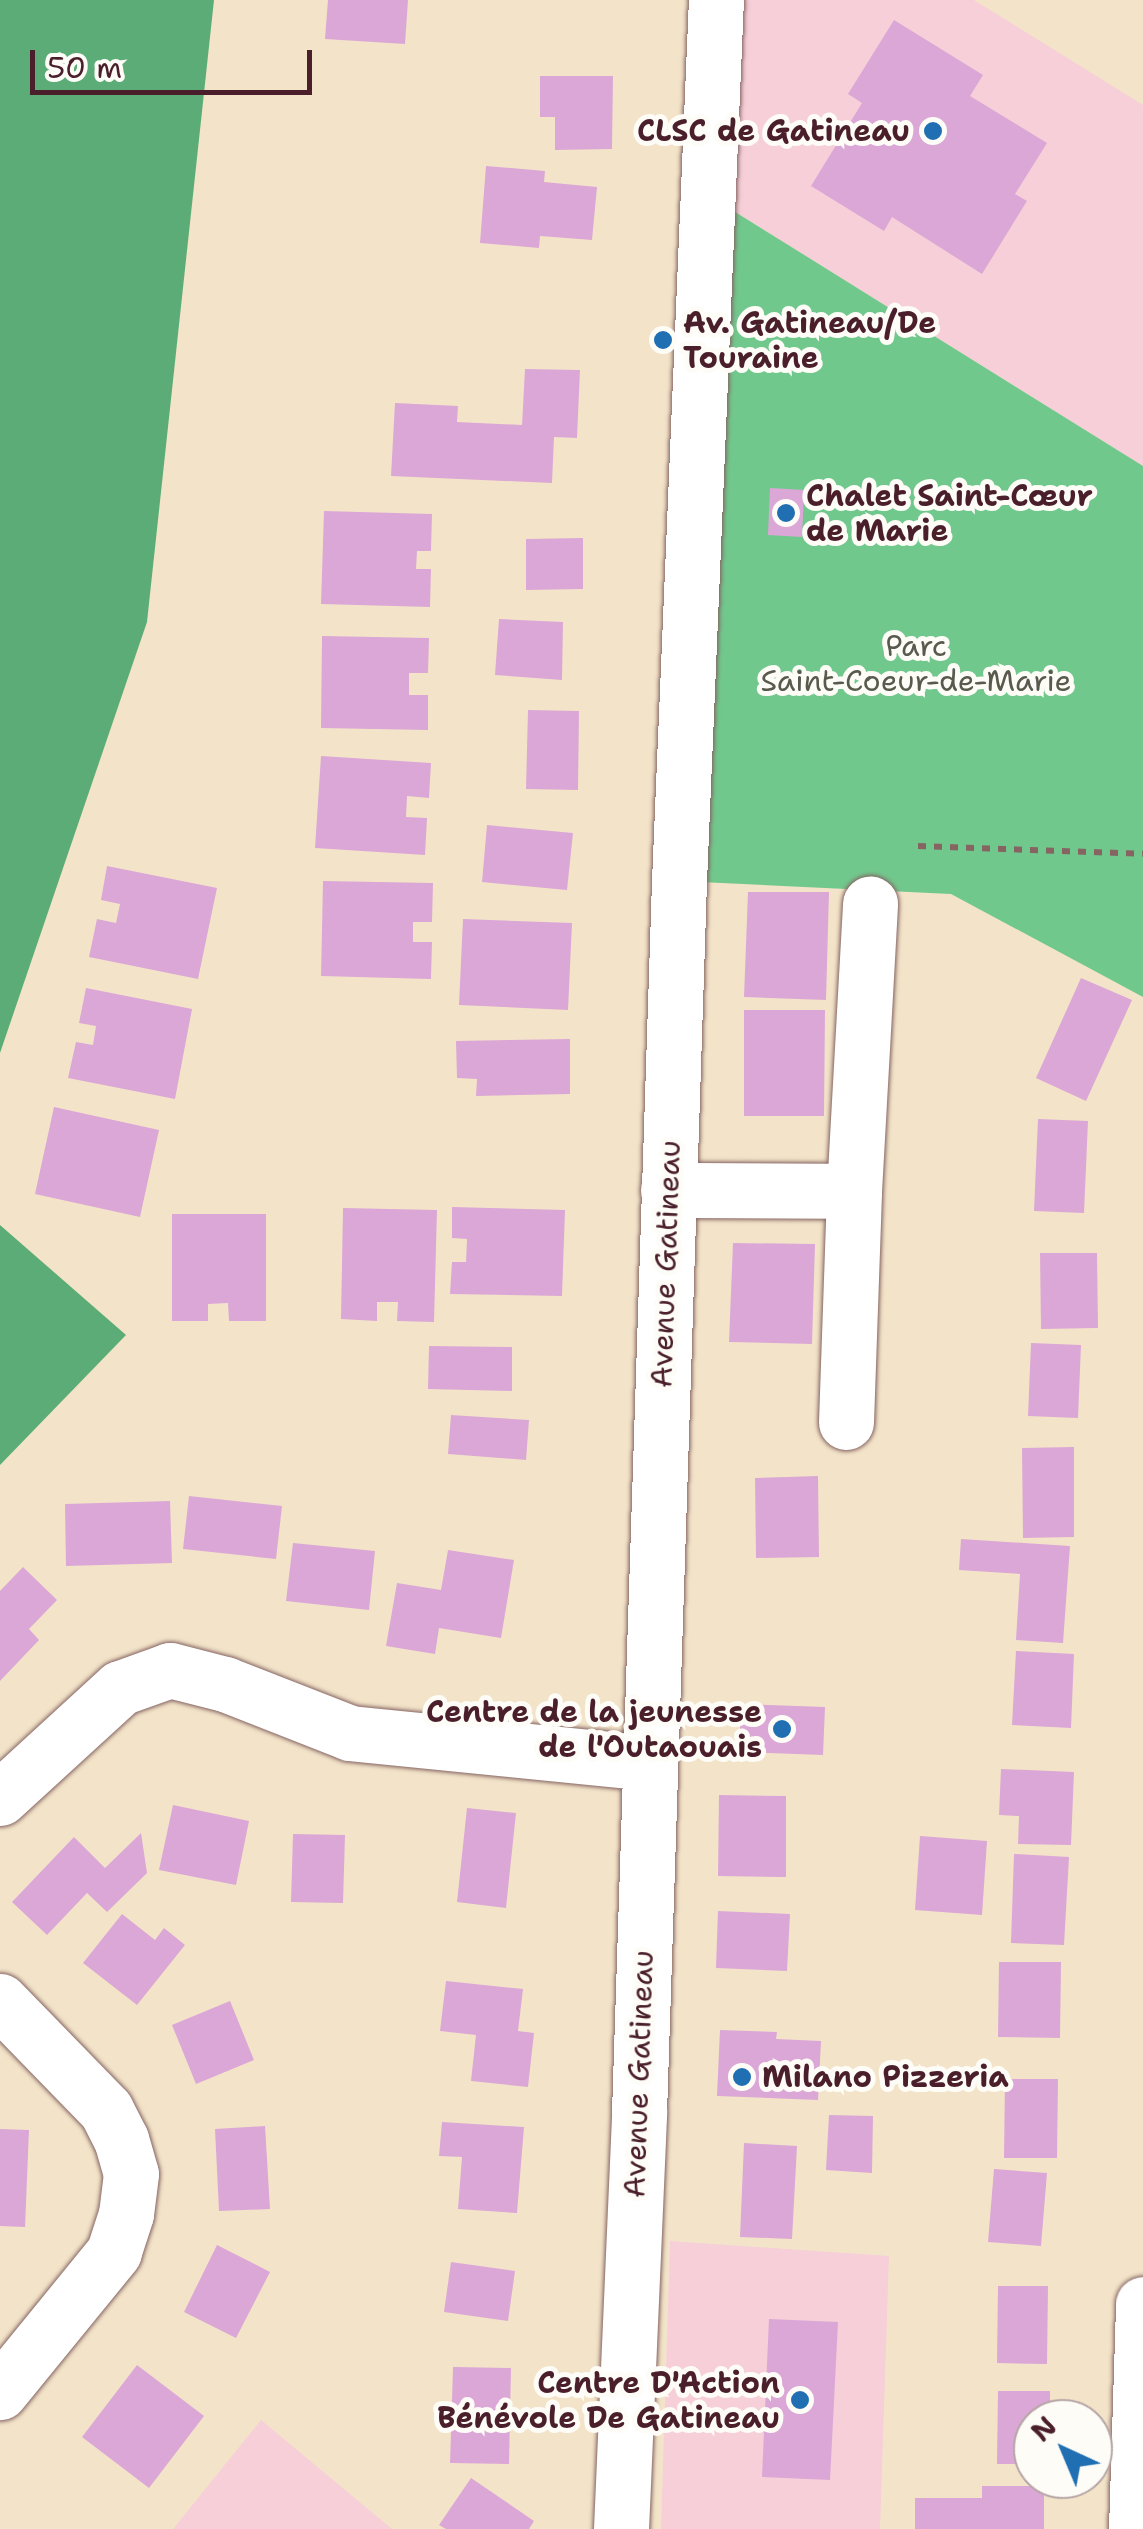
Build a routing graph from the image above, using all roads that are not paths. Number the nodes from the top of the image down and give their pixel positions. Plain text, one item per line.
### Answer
1 (716, 0) edge
2 (870, 904) dead end
3 (668, 1190) junction
4 (854, 1191) junction
5 (846, 1422) dead end
6 (648, 1763) junction
7 (0, 1798) edge
8 (0, 2000) edge
9 (1143, 2304) edge
10 (0, 2392) edge
11 (621, 2529) edge
12 (1136, 2529) edge

1 - 3 street, Avenue Gatineau
2 - 4 street
3 - 4 street
3 - 6 street, Avenue Gatineau
4 - 5 street
6 - 7 street
6 - 11 street, Avenue Gatineau
8 - 10 street
9 - 12 street

